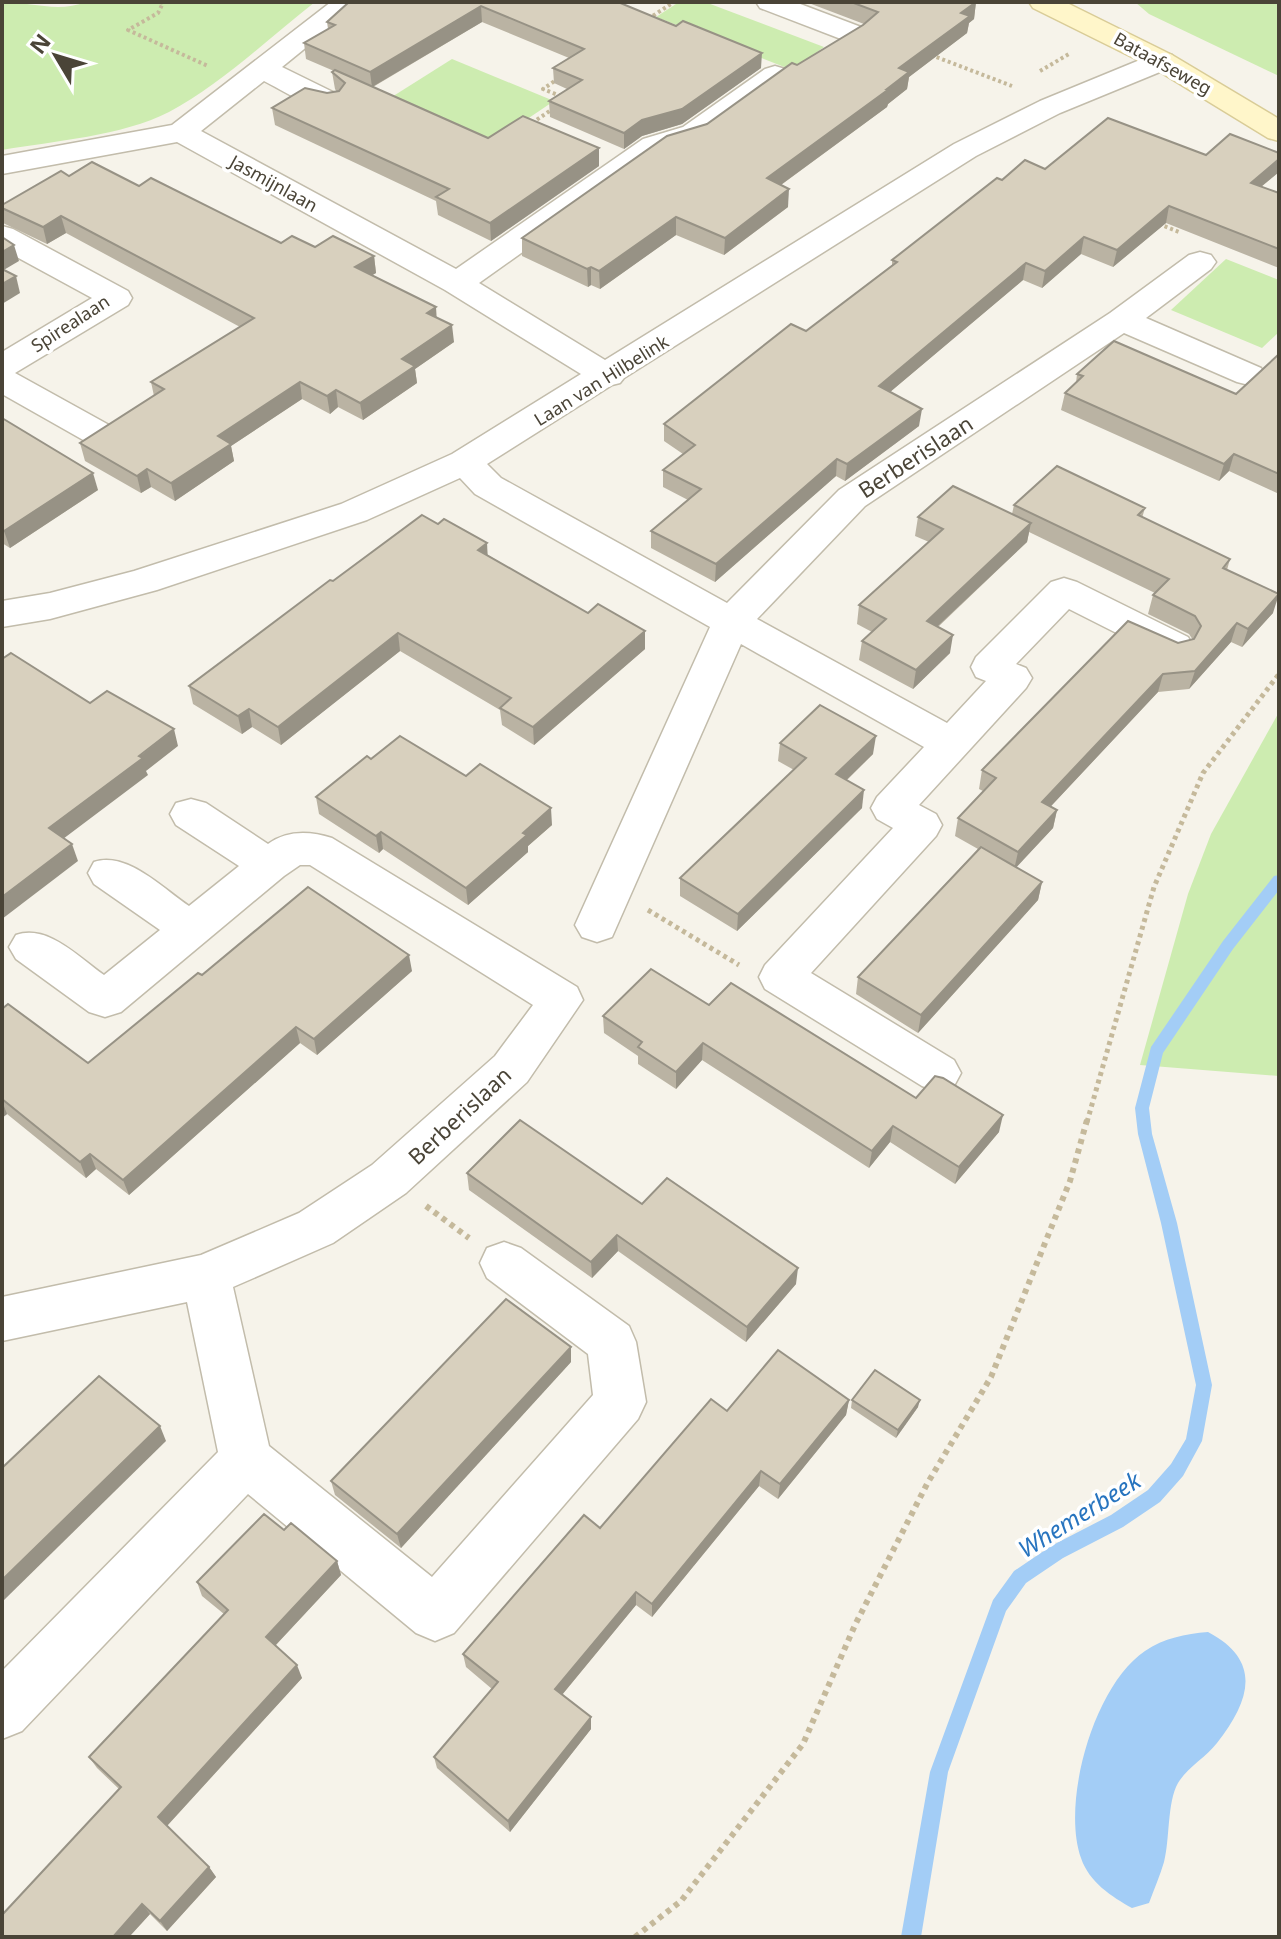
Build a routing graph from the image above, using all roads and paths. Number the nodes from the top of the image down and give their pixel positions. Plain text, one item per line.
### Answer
1 (160, 2) edge
2 (348, 2) edge
3 (674, 2) edge
4 (770, 2) edge
5 (1043, 2) edge
6 (647, 19) edge
7 (851, 33) edge
8 (930, 55) edge
9 (1162, 61) junction
10 (569, 71) edge
11 (777, 74) edge
12 (254, 76) junction
13 (1014, 87) dead end
14 (329, 101) edge
15 (521, 130) edge
16 (181, 132) junction
17 (1279, 132) edge
18 (2, 165) edge
19 (1147, 219) edge
20 (2, 236) edge
21 (1200, 262) joint
22 (457, 283) junction
23 (1122, 320) junction
24 (2, 366) edge
25 (1249, 375) dead end
26 (608, 376) junction
27 (2, 380) edge
28 (97, 433) edge
29 (465, 462) junction
30 (2, 614) edge
31 (732, 621) junction
32 (1174, 646) edge
33 (1279, 674) edge
34 (951, 744) junction
35 (191, 814) dead end
36 (269, 865) junction
37 (109, 873) dead end
38 (614, 890) junction
39 (597, 925) dead end
40 (191, 929) junction
41 (31, 947) dead end
42 (781, 977) junction
43 (938, 1073) edge
44 (389, 1179) junction
45 (504, 1263) joint
46 (206, 1276) junction
47 (2, 1319) edge
48 (246, 1460) junction
49 (2, 1711) edge
50 (635, 1937) edge

1 - 12 path
2 - 12 street
3 - 6 path
4 - 7 street
5 - 9 main road, Bataafseweg
8 - 13 path
9 - 17 main road, Bataafseweg
9 - 26 street, Laan van Hilbelink
10 - 15 path
11 - 22 street
12 - 14 street
12 - 16 street
16 - 18 street
16 - 22 street, Jasmijnlaan
19 - 21 path
20 - 24 street, Spirealaan
21 - 23 street, Berberislaan
22 - 26 street, Jasmijnlaan
23 - 25 street
23 - 31 street, Berberislaan
26 - 29 street, Laan van Hilbelink
27 - 28 street
29 - 30 street, Laan van Hilbelink
29 - 31 street
31 - 34 street
31 - 38 street, Berberislaan
32 - 34 street
33 - 50 path
34 - 42 street
35 - 36 street
36 - 40 street, Berberislaan
36 - 44 street, Berberislaan
37 - 40 street
38 - 39 street, Berberislaan
38 - 42 path
40 - 41 street, Berberislaan
42 - 43 street
44 - 45 path
44 - 46 street, Berberislaan
45 - 48 street
46 - 47 street, Berberislaan
46 - 48 street
48 - 49 street

